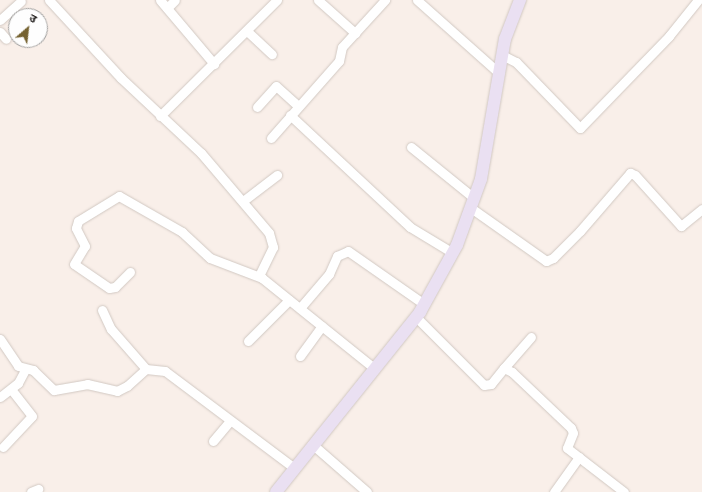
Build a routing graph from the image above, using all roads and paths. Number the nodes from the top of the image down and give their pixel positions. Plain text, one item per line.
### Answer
1 (49, 0) edge
2 (160, 0) edge
3 (175, 0) edge
4 (277, 0) edge
5 (318, 0) edge
6 (385, 0) edge
7 (417, 0) edge
8 (520, 0) edge
9 (698, 0) edge
10 (21, 1) edge
11 (167, 8) junction
12 (0, 20) edge
13 (247, 31) junction
14 (355, 33) junction
15 (272, 54) dead end
16 (502, 55) junction
17 (214, 64) junction
18 (499, 73) junction
19 (298, 106) junction
20 (257, 107) dead end
21 (290, 115) junction
22 (160, 116) junction
23 (271, 138) dead end
24 (411, 147) dead end
25 (277, 175) dead end
26 (243, 201) junction
27 (473, 203) junction
28 (702, 209) edge
29 (453, 253) junction
30 (130, 272) dead end
31 (259, 276) junction
32 (289, 300) junction
33 (424, 304) junction
34 (300, 308) junction
35 (102, 310) dead end
36 (416, 317) junction
37 (322, 326) junction
38 (531, 337) dead end
39 (0, 338) edge
40 (248, 342) dead end
41 (300, 356) dead end
42 (374, 368) junction
43 (504, 368) junction
44 (146, 369) junction
45 (25, 370) junction
46 (11, 389) junction
47 (0, 397) edge
48 (230, 421) junction
49 (213, 441) dead end
50 (312, 444) junction
51 (3, 447) dead end
52 (579, 457) junction
53 (294, 468) junction
54 (276, 492) edge
55 (367, 492) edge
56 (554, 492) edge
57 (624, 492) edge

1 - 22 street
2 - 11 street
3 - 11 street
4 - 13 street
5 - 14 street
6 - 14 street
7 - 18 street
8 - 16 street
9 - 16 street
10 - 12 street
11 - 17 street
13 - 15 street
13 - 17 street
14 - 19 street
16 - 18 street
17 - 22 street
18 - 27 street
19 - 20 street
19 - 21 street
21 - 23 street
21 - 29 street
22 - 26 street
24 - 27 street
25 - 26 street
26 - 31 street
27 - 28 street
27 - 29 street
29 - 33 street
30 - 31 street
31 - 32 street
32 - 34 street
32 - 40 street
33 - 34 street
33 - 36 street
34 - 37 street
35 - 44 street
36 - 42 street
36 - 43 street
37 - 41 street
37 - 42 street
38 - 43 street
39 - 45 street
42 - 50 street
43 - 52 street
44 - 45 street
44 - 48 street
45 - 46 street
46 - 47 street
46 - 51 street
48 - 49 street
48 - 53 street
50 - 53 street
50 - 55 street
52 - 56 street
52 - 57 street
53 - 54 street

